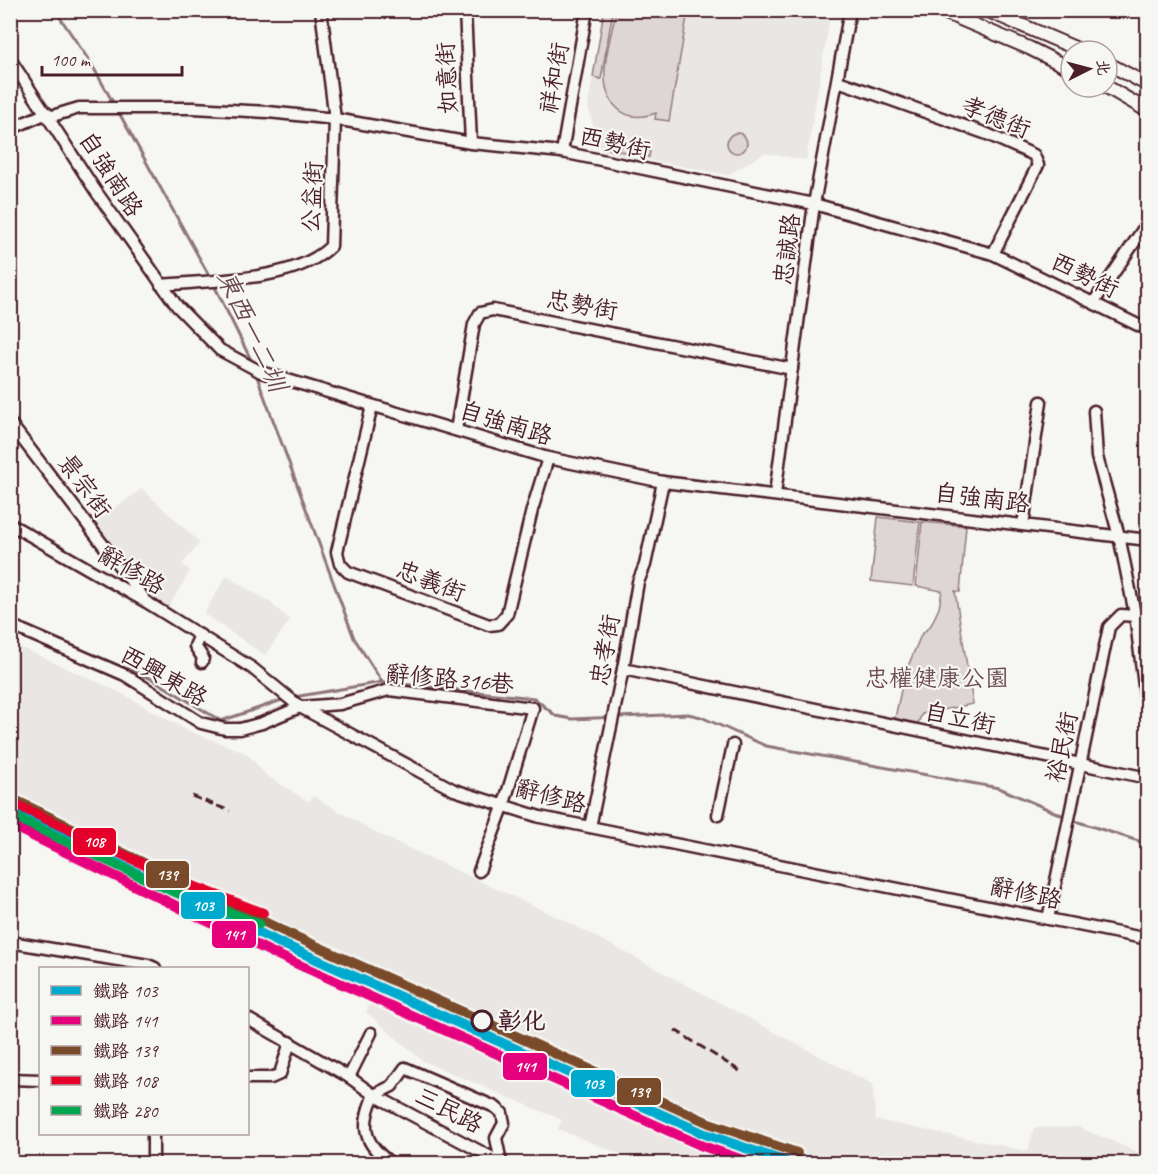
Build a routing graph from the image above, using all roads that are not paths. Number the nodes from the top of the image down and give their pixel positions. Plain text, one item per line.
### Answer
1 (321, 10) edge
2 (465, 10) edge
3 (587, 10) edge
4 (850, 10) edge
5 (939, 10) edge
6 (986, 10) edge
7 (1059, 41) edge
8 (10, 59) edge
9 (1059, 63) edge
10 (1119, 69) edge
11 (838, 81) junction
12 (1148, 85) edge
13 (1119, 94) edge
14 (1148, 111) edge
15 (48, 115) junction
16 (335, 119) junction
17 (10, 129) edge
18 (471, 143) junction
19 (562, 152) junction
20 (814, 204) junction
21 (1148, 222) edge
22 (993, 254) junction
23 (161, 285) junction
24 (1094, 302) junction
25 (1148, 330) edge
26 (792, 369) junction
27 (1041, 402) dead end
28 (372, 406) junction
29 (1094, 411) dead end
30 (10, 423) edge
31 (456, 430) junction
32 (548, 458) junction
33 (663, 482) junction
34 (775, 495) junction
35 (10, 524) edge
36 (1023, 525) junction
37 (1119, 536) junction
38 (1148, 540) edge
39 (148, 603) junction
40 (1135, 614) junction
41 (1148, 617) edge
42 (10, 626) edge
43 (200, 635) junction
44 (202, 662) dead end
45 (623, 669) junction
46 (293, 701) junction
47 (1148, 717) edge
48 (733, 745) dead end
49 (1080, 765) junction
50 (1148, 778) edge
51 (503, 807) junction
52 (718, 815) dead end
53 (590, 827) junction
54 (479, 871) dead end
55 (1048, 919) junction
56 (1148, 939) edge
57 (10, 942) edge
58 (152, 967) edge
59 (249, 1020) edge
60 (371, 1033) dead end
61 (290, 1042) junction
62 (350, 1077) junction
63 (249, 1078) edge
64 (10, 1079) edge
65 (39, 1080) edge
66 (374, 1095) junction
67 (153, 1135) edge
68 (501, 1163) edge
69 (153, 1164) edge
70 (392, 1164) edge

1 - 16 street, 公益街
2 - 18 street, 如意街
3 - 19 street, 祥和街
4 - 11 street, 忠誠路
5 - 9 main road
6 - 7 main road
8 - 15 street, 自強南路
10 - 12 main road
11 - 20 street, 忠誠路
11 - 22 street, 孝德街
13 - 14 main road
15 - 16 street, 西勢街
15 - 17 street, 西勢街
15 - 23 street, 自強南路
16 - 18 street, 西勢街
16 - 23 street, 公益街
18 - 19 street, 西勢街
19 - 20 street, 西勢街
20 - 22 street, 西勢街
20 - 26 street, 忠誠路
21 - 24 street
22 - 24 street, 西勢街
23 - 28 street, 自強南路
24 - 25 street, 西勢街
26 - 31 street, 忠勢街
26 - 34 street, 忠誠路
27 - 36 street
28 - 31 street, 自強南路
28 - 32 street, 忠義街
29 - 37 street
30 - 39 street, 景宗街
31 - 32 street, 自強南路
32 - 33 street, 自強南路
33 - 34 street, 自強南路
33 - 45 street, 忠孝街
34 - 36 street, 自強南路
35 - 39 street, 辭修路
36 - 37 street, 自強南路
37 - 38 street, 自強南路
37 - 40 street
39 - 43 street, 辭修路
40 - 41 street
40 - 47 street
40 - 49 street, 裕民街
42 - 46 street, 西興東路
43 - 44 street
43 - 46 street, 辭修路
45 - 49 street, 自立街
45 - 53 street, 忠孝街
46 - 51 street, 辭修路
46 - 51 street, 辭修路316巷
48 - 52 street
49 - 50 street, 自立街
49 - 55 street, 裕民街
51 - 53 street, 辭修路
51 - 54 street, 辭修路316巷
53 - 55 street, 辭修路
55 - 56 street, 辭修路
57 - 58 street
59 - 61 street, 三民路
60 - 62 street
61 - 62 street, 三民路
61 - 63 street
62 - 66 street, 三民路
64 - 65 street
66 - 68 street, 三民路
66 - 68 street
66 - 70 street
67 - 69 street

